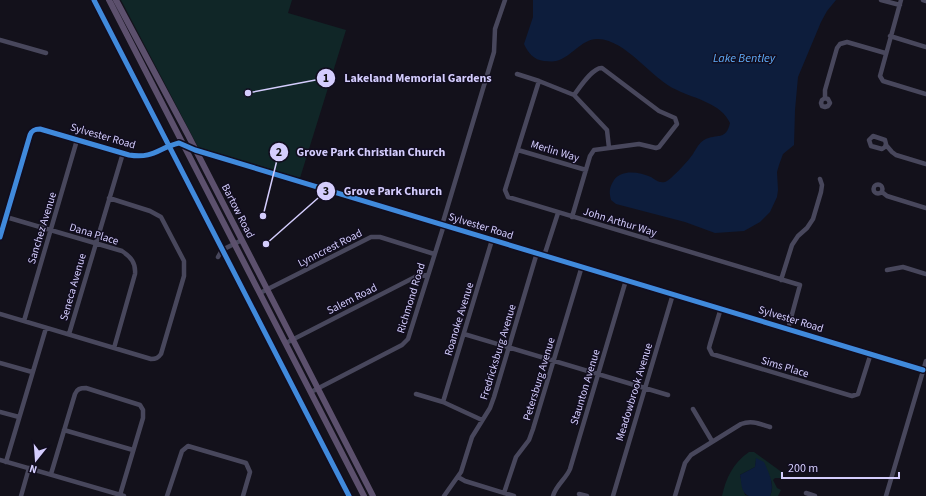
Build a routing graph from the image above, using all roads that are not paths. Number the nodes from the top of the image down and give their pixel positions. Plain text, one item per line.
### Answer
1 (109, 0) edge
2 (116, 0) edge
3 (505, 0) edge
4 (881, 0) edge
5 (901, 0) edge
6 (900, 5) junction
7 (890, 36) junction
8 (0, 40) edge
9 (926, 47) edge
10 (46, 53) dead end
11 (885, 53) junction
12 (517, 74) dead end
13 (539, 81) junction
14 (574, 94) junction
15 (926, 94) edge
16 (825, 98) dead end
17 (77, 140) junction
18 (184, 144) junction
19 (886, 146) dead end
20 (609, 148) junction
21 (195, 150) junction
22 (518, 150) junction
23 (123, 153) junction
24 (926, 164) edge
25 (586, 170) junction
26 (820, 179) dead end
27 (882, 192) dead end
28 (109, 198) junction
29 (926, 208) edge
30 (558, 212) junction
31 (6, 217) junction
32 (572, 217) junction
33 (443, 225) junction
34 (50, 230) junction
35 (0, 237) edge
36 (242, 240) junction
37 (492, 240) junction
38 (95, 244) junction
39 (235, 244) junction
40 (434, 254) junction
41 (541, 254) junction
42 (218, 257) dead end
43 (582, 266) junction
44 (887, 270) dead end
45 (926, 274) edge
46 (428, 275) junction
47 (626, 280) junction
48 (781, 280) junction
49 (267, 290) junction
50 (260, 294) junction
51 (673, 294) junction
52 (720, 308) junction
53 (0, 314) edge
54 (24, 321) junction
55 (46, 328) junction
56 (788, 329) junction
57 (69, 334) junction
58 (464, 334) junction
59 (292, 340) junction
60 (286, 343) junction
61 (114, 348) junction
62 (509, 348) junction
63 (871, 353) junction
64 (553, 361) junction
65 (926, 361) edge
66 (0, 363) edge
67 (923, 370) junction
68 (32, 372) junction
69 (598, 374) junction
70 (645, 388) junction
71 (318, 389) junction
72 (311, 392) junction
73 (416, 394) dead end
74 (668, 395) dead end
75 (443, 402) junction
76 (693, 409) dead end
77 (0, 412) edge
78 (19, 417) junction
79 (482, 420) junction
80 (770, 427) dead end
81 (64, 430) junction
82 (712, 441) junction
83 (133, 450) junction
84 (0, 460) edge
85 (6, 462) junction
86 (29, 468) junction
87 (51, 474) junction
88 (458, 477) junction
89 (504, 493) junction
90 (806, 493) dead end
91 (579, 494) dead end
92 (122, 495) edge
93 (21, 496) edge
94 (167, 496) edge
95 (243, 496) edge
96 (364, 496) edge
97 (373, 496) edge
98 (444, 496) edge
99 (514, 496) edge
100 (553, 496) edge
101 (587, 496) edge
102 (613, 496) edge
103 (675, 496) edge
104 (815, 496) edge
105 (886, 496) edge

1 - 18 main road, Bartow Road
2 - 21 main road, Bartow Road
3 - 33 street, Richmond Road
4 - 6 street
5 - 6 street
6 - 7 street
7 - 9 street
7 - 11 street
8 - 10 street
11 - 15 street
11 - 16 street
12 - 13 street
13 - 14 street
13 - 22 street, John Arthur Way
14 - 20 street
14 - 20 street
17 - 23 street, Sylvester Road
17 - 31 street, Sylvester Road
17 - 34 street, Sanchez Avenue
18 - 21 street, Sylvester Road
18 - 23 street, Sylvester Road
18 - 39 main road, Bartow Road
19 - 24 street
20 - 25 street
21 - 33 street, Sylvester Road
21 - 36 main road, Bartow Road
22 - 25 street, Merlin Way
22 - 30 street, John Arthur Way
23 - 28 street, Seneca Avenue
25 - 32 street
26 - 48 street
27 - 29 street
28 - 38 street, Seneca Avenue
28 - 61 street
30 - 32 street, John Arthur Way
30 - 41 street
31 - 34 street, Dana Place
31 - 35 street
32 - 48 street, John Arthur Way
33 - 37 street, Sylvester Road
33 - 40 street, Richmond Road
34 - 38 street, Dana Place
34 - 54 street, Sanchez Avenue
36 - 39 street
36 - 49 main road, Bartow Road
37 - 41 street, Sylvester Road
37 - 58 street, Roanoke Avenue
38 - 57 street, Seneca Avenue
38 - 61 street, Dana Place
39 - 42 street
39 - 50 main road, Bartow Road
40 - 46 street, Richmond Road
40 - 49 street, Lynncrest Road
41 - 43 street, Sylvester Road
41 - 62 street, Fredricksburg Avenue
43 - 47 street, Sylvester Road
43 - 64 street, Petersburg Avenue
44 - 45 street
46 - 59 street, Salem Road
46 - 71 street, Richmond Road
47 - 51 street, Sylvester Road
47 - 69 street, Staunton Avenue
48 - 56 street, John Arthur Way
49 - 50 street, Lynncrest Road
49 - 59 main road, Bartow Road
50 - 60 main road, Bartow Road
51 - 52 street, Sylvester Road
51 - 70 street, Meadowbrook Avenue
52 - 56 street, Sylvester Road
52 - 63 street, Sims Place
53 - 54 street
54 - 55 street
55 - 57 street
55 - 68 street, Seneca Avenue
56 - 63 street, Sylvester Road
57 - 61 street
58 - 62 street
58 - 75 street, Roanoke Avenue
59 - 60 street, Salem Road
59 - 71 main road, Bartow Road
60 - 72 main road, Bartow Road
62 - 64 street
62 - 79 street, Fredricksburg Avenue
63 - 67 street, Sylvester Road
64 - 69 street
64 - 89 street, Petersburg Avenue
65 - 67 street
66 - 68 street
67 - 105 street
68 - 78 street, Seneca Avenue
69 - 70 street
69 - 100 street, Staunton Avenue
70 - 74 street
70 - 102 street, Meadowbrook Avenue
71 - 72 street, Richmond Road
71 - 97 main road, Bartow Road
72 - 96 main road, Bartow Road
73 - 75 street
75 - 79 street
76 - 82 street
77 - 78 street
78 - 85 street, Seneca Avenue
79 - 88 street, Fredricksburg Avenue
80 - 82 street
81 - 83 street
81 - 83 street
81 - 87 street
82 - 103 street
83 - 92 street
84 - 85 street
85 - 86 street
86 - 87 street
86 - 93 street
87 - 92 street
88 - 89 street
88 - 98 street, Fredricksburg Avenue
89 - 99 street
90 - 104 street
91 - 101 street
94 - 95 street

